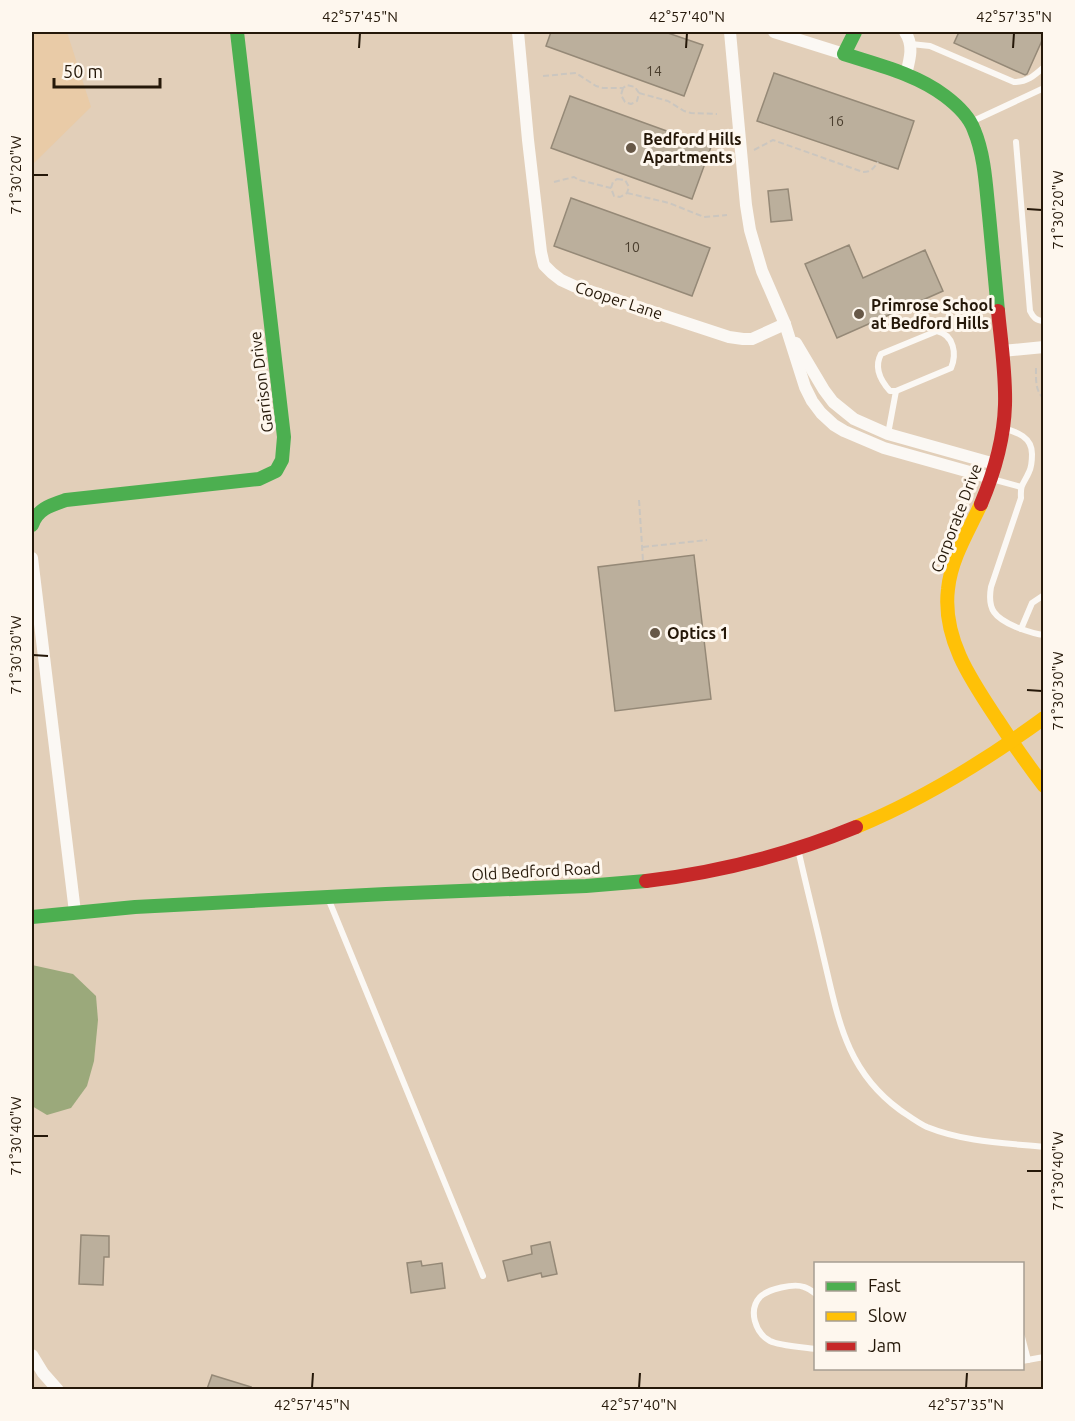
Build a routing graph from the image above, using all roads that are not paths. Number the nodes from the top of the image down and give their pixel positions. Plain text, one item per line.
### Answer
1 (237, 32) edge
2 (518, 32) edge
3 (730, 32) edge
4 (774, 32) edge
5 (855, 32) edge
6 (905, 32) edge
7 (910, 44) junction
8 (844, 54) junction
9 (1044, 67) edge
10 (906, 74) junction
11 (1044, 88) edge
12 (971, 123) junction
13 (1016, 142) dead end
14 (1044, 321) edge
15 (785, 324) junction
16 (1044, 348) edge
17 (1002, 351) junction
18 (896, 391) junction
19 (1003, 428) junction
20 (888, 434) junction
21 (995, 464) junction
22 (991, 478) junction
23 (1021, 487) junction
24 (32, 525) edge
25 (32, 558) edge
26 (1044, 595) edge
27 (1021, 629) junction
28 (1044, 635) edge
29 (1044, 718) edge
30 (1012, 741) junction
31 (1044, 786) edge
32 (797, 849) junction
33 (328, 897) junction
34 (75, 912) junction
35 (32, 917) edge
36 (1044, 1147) edge
37 (483, 1276) dead end
38 (814, 1293) edge
39 (814, 1349) edge
40 (32, 1355) edge
41 (1044, 1358) edge
42 (1025, 1361) edge
43 (58, 1389) edge

1 - 24 street, Garrison Drive
2 - 15 street, Cooper Lane
3 - 15 street
4 - 8 street
5 - 8 street
6 - 7 street
7 - 9 lane
7 - 10 street
8 - 10 street, Corporate Drive
10 - 12 street, Corporate Drive
11 - 12 lane
12 - 17 street, Corporate Drive
13 - 14 lane
15 - 20 street
15 - 22 street
16 - 17 street
17 - 19 street, Corporate Drive
18 - 18 lane
18 - 20 lane
19 - 21 street, Corporate Drive
19 - 23 lane
20 - 21 street
21 - 22 street, Corporate Drive
22 - 23 lane
22 - 30 street, Corporate Drive
23 - 27 lane
25 - 34 street
26 - 27 lane
27 - 28 lane
29 - 30 street, Old Bedford Road
30 - 31 street
30 - 32 street, Old Bedford Road
32 - 33 street, Old Bedford Road
32 - 36 lane
33 - 34 street, Old Bedford Road
33 - 37 lane
34 - 35 street, Old Bedford Road
38 - 39 lane
40 - 43 street
41 - 42 lane

